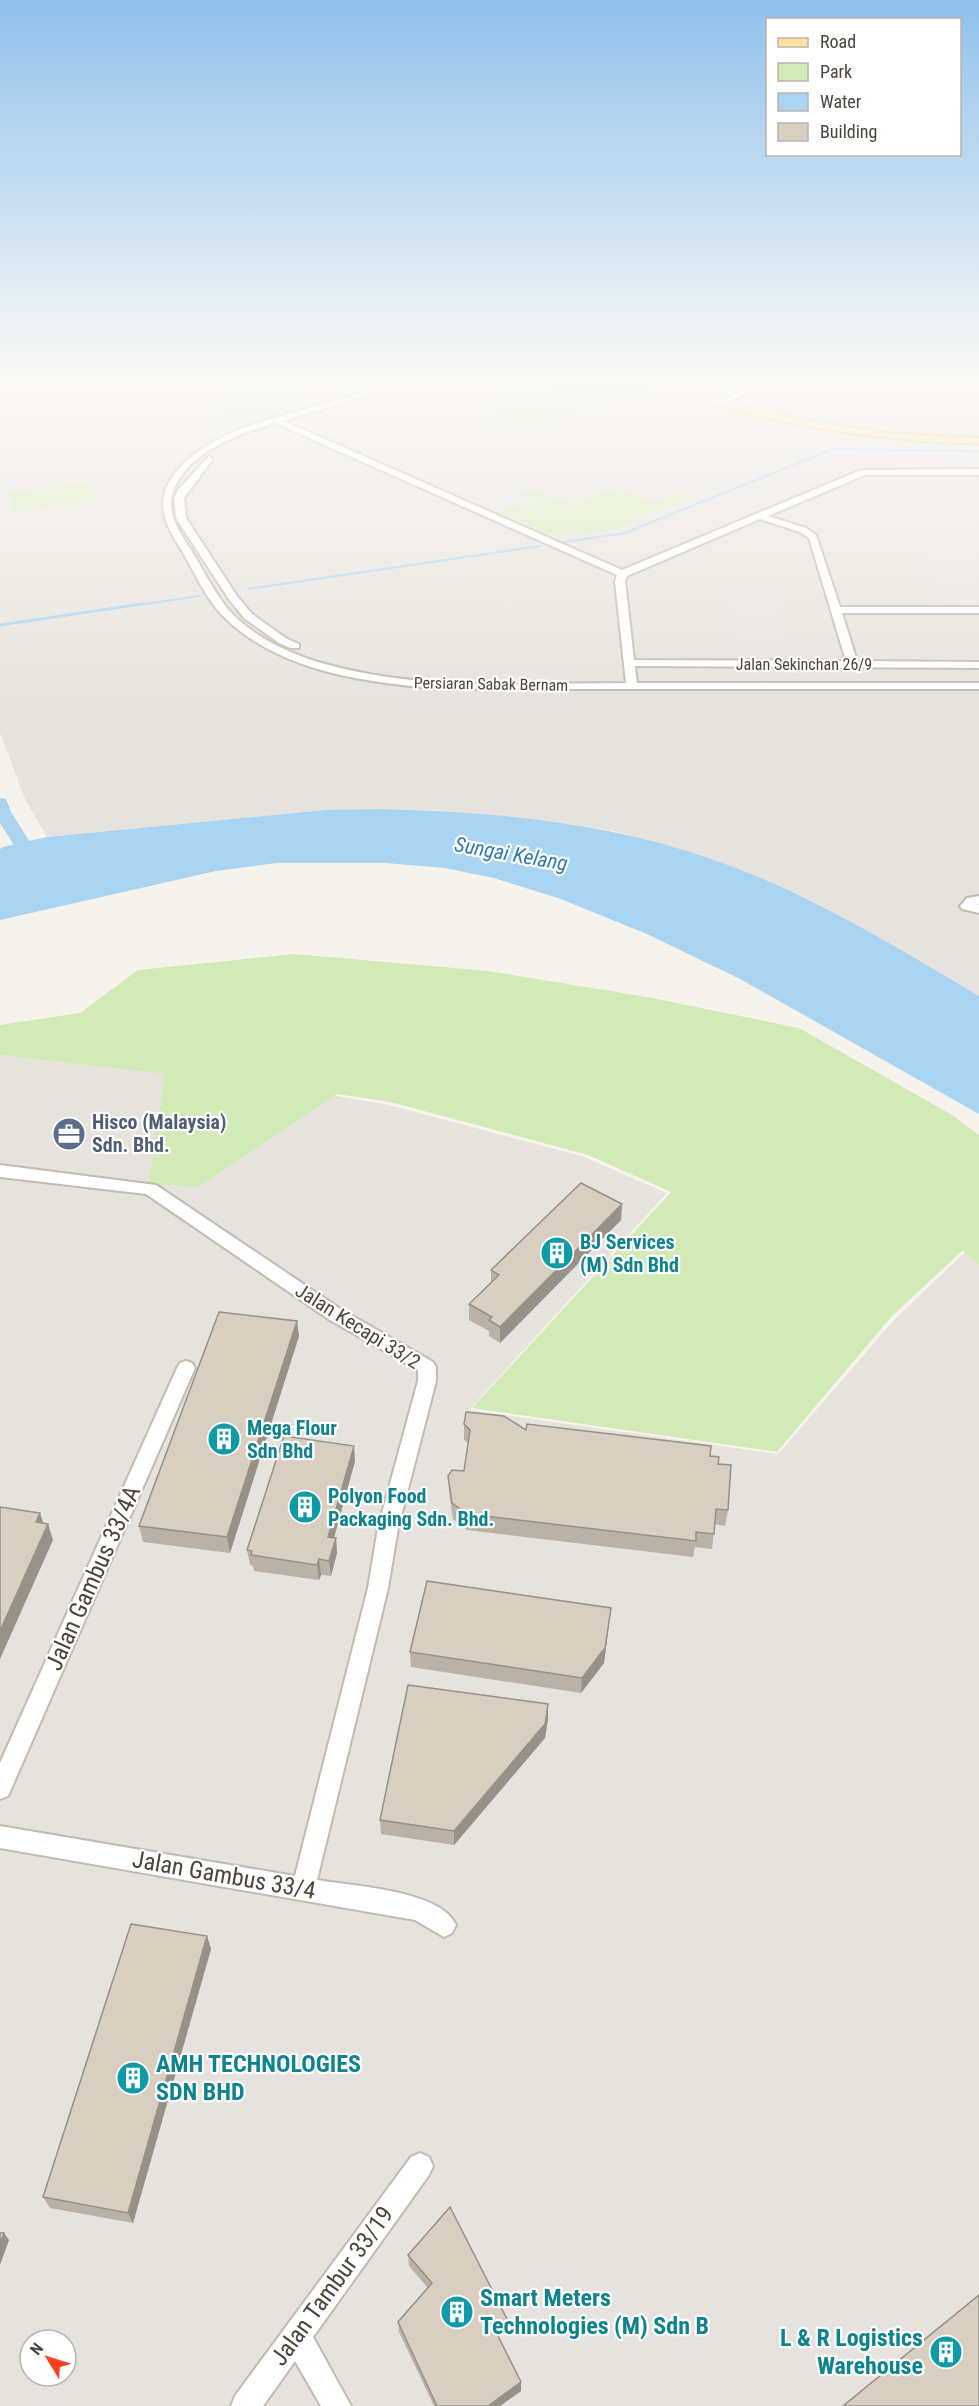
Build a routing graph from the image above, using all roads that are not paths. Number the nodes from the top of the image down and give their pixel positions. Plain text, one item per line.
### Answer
1 (170, 490) edge
2 (184, 490) edge
3 (434, 490) edge
4 (823, 490) edge
5 (762, 517) junction
6 (622, 574) junction
7 (836, 609) junction
8 (979, 610) edge
9 (629, 663) junction
10 (854, 665) junction
11 (979, 665) edge
12 (979, 680) edge
13 (631, 682) junction
14 (979, 687) edge
15 (979, 900) edge
16 (979, 909) edge
17 (0, 1171) edge
18 (186, 1368) dead end
19 (0, 1788) edge
20 (0, 1836) edge
21 (303, 1889) junction
22 (444, 1925) dead end
23 (420, 2166) dead end
24 (297, 2335) junction
25 (245, 2406) edge
26 (337, 2406) edge

1 - 13 street, Persiaran Sabak Bernam
2 - 13 street, Persiaran Sabak Bernam
3 - 6 street
4 - 5 street
5 - 6 street
5 - 7 street
6 - 9 street
7 - 8 street
7 - 10 street
9 - 10 street, Jalan Sekinchan 26/9
9 - 13 street
10 - 11 street, Jalan Sekinchan 26/9
12 - 13 street, Persiaran Sabak Bernam
13 - 14 street, Persiaran Sabak Bernam
15 - 16 street
17 - 21 street, Jalan Kecapi 33/2
18 - 19 street, Jalan Gambus 33/4A
20 - 21 street, Jalan Gambus 33/4
21 - 22 street, Jalan Gambus 33/4
23 - 24 street, Jalan Tambur 33/19
24 - 25 street, Jalan Tambur 33/19
24 - 26 street

